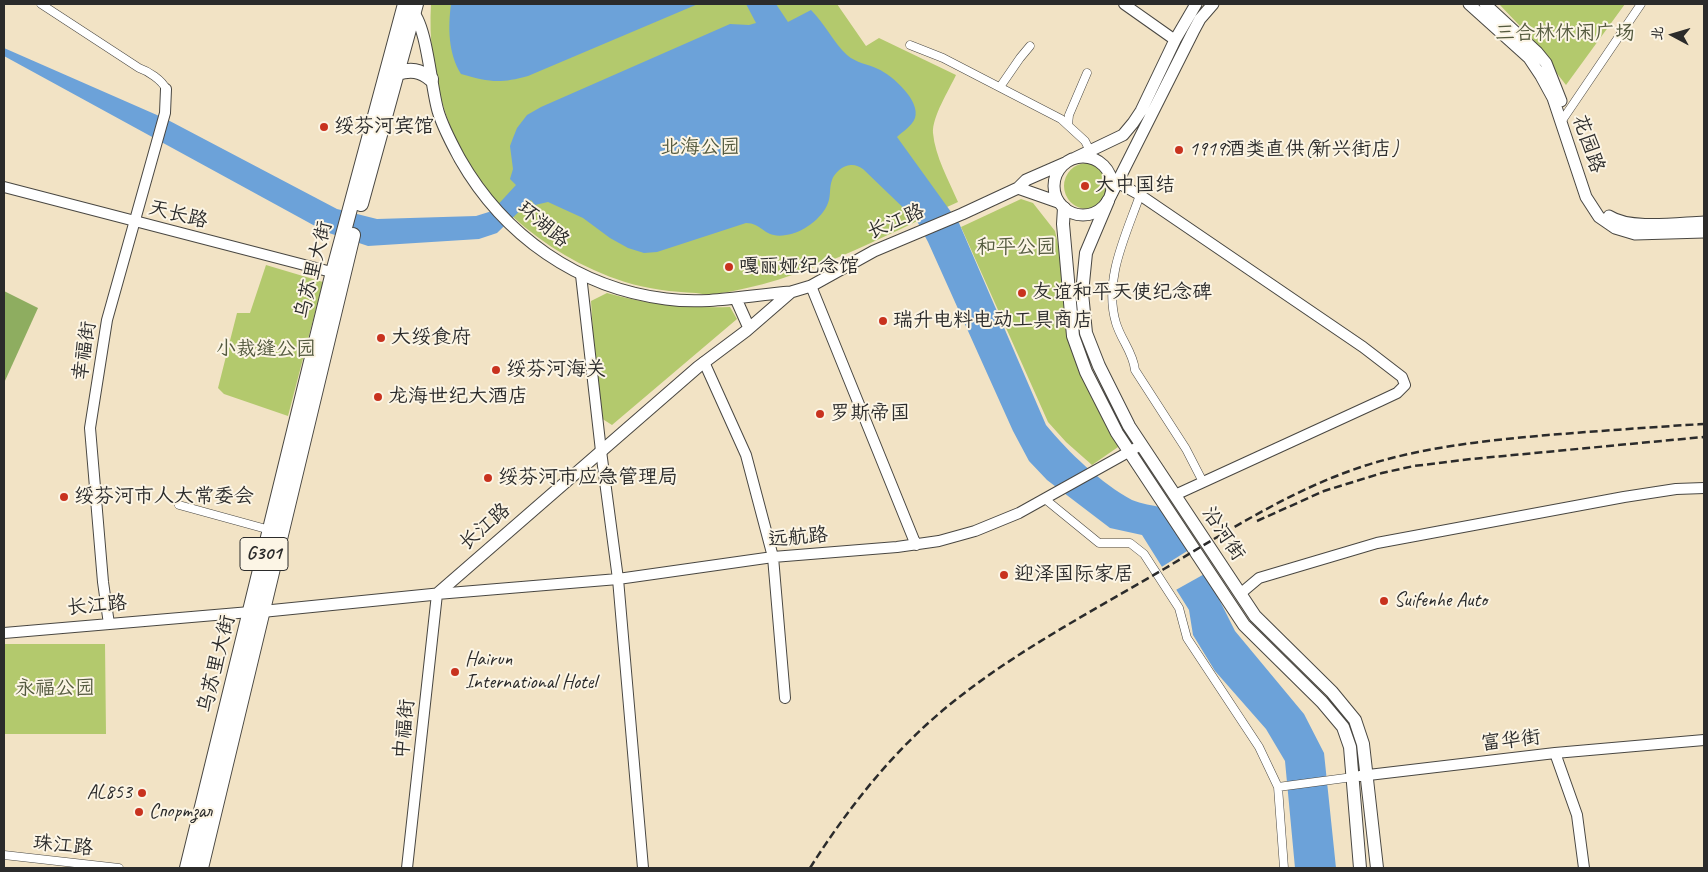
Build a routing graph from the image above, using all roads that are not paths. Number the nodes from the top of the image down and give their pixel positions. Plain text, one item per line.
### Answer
1 (41, 4) edge
2 (1124, 4) edge
3 (1196, 4) edge
4 (1213, 4) edge
5 (1469, 4) edge
6 (1486, 4) edge
7 (1641, 4) edge
8 (410, 6) edge
9 (1175, 40) junction
10 (910, 45) dead end
11 (1030, 46) dead end
12 (397, 73) junction
13 (1087, 73) dead end
14 (431, 79) junction
15 (1000, 87) junction
16 (166, 89) joint
17 (1563, 119) junction
18 (1068, 125) junction
19 (1090, 151) junction
20 (1070, 161) junction
21 (1115, 181) junction
22 (4, 187) edge
23 (1018, 188) junction
24 (1140, 195) junction
25 (1108, 201) junction
26 (1061, 205) junction
27 (353, 215) junction
28 (134, 222) junction
29 (1704, 222) edge
30 (1704, 232) edge
31 (338, 274) junction
32 (581, 275) junction
33 (811, 286) junction
34 (791, 292) junction
35 (736, 298) junction
36 (749, 328) junction
37 (704, 362) junction
38 (1142, 445) junction
39 (600, 451) junction
40 (1129, 452) junction
41 (1203, 482) junction
42 (1704, 488) edge
43 (1174, 495) junction
44 (1045, 499) junction
45 (179, 505) dead end
46 (270, 530) junction
47 (916, 545) junction
48 (773, 557) junction
49 (618, 579) junction
50 (437, 594) junction
51 (1240, 594) junction
52 (256, 612) junction
53 (109, 624) junction
54 (4, 632) edge
55 (785, 698) dead end
56 (1704, 740) edge
57 (1555, 753) junction
58 (1368, 775) junction
59 (1353, 777) junction
60 (1278, 787) junction
61 (4, 855) edge
62 (119, 868) edge
63 (187, 868) edge
64 (200, 868) edge
65 (407, 868) edge
66 (643, 868) edge
67 (1284, 868) edge
68 (1360, 868) edge
69 (1378, 868) edge
70 (1584, 868) edge

1 - 16 street
2 - 9 street
3 - 9 main road, 长江路
4 - 21 main road
5 - 17 main road, 花园路
6 - 17 main road, 花园路
7 - 17 street
8 - 12 highway, 乌苏里大街 / G301
8 - 14 main road, 环湖路
8 - 27 highway, 乌苏里大街 / G301
9 - 19 main road, 长江路
10 - 15 street
11 - 15 street
12 - 14 highway
12 - 27 highway, 乌苏里大街 / G301
13 - 18 street
14 - 32 main road, 环湖路
15 - 18 street
16 - 28 street, 幸福街
17 - 29 main road, 花园路
17 - 30 main road, 花园路
18 - 19 street
19 - 20 main road, 长江路
20 - 21 main road
20 - 23 main road, 长江路
20 - 26 main road
21 - 24 street
21 - 25 main road
22 - 28 street, 天长路
23 - 26 main road
23 - 33 main road, 长江路
24 - 41 street
24 - 41 street
25 - 26 main road
25 - 38 main road, 沿河街
26 - 40 main road, 沿河街
27 - 31 highway, 乌苏里大街 / G301
28 - 31 street, 天长路
28 - 53 street, 幸福街
31 - 46 highway, 乌苏里大街 / G301
31 - 52 highway, 乌苏里大街 / G301
32 - 35 main road, 环湖路
32 - 39 street
33 - 34 main road, 长江路
33 - 47 street
34 - 35 main road, 环湖路
34 - 36 main road, 长江路
35 - 36 main road
36 - 37 main road, 长江路
37 - 39 main road, 长江路
37 - 48 street
38 - 40 street, 远航路
38 - 43 main road, 沿河街
39 - 49 street
39 - 50 main road, 长江路
40 - 44 street, 远航路
40 - 59 main road, 沿河街
41 - 43 street
42 - 51 street
43 - 51 main road, 沿河街
44 - 47 street, 远航路
44 - 60 street
45 - 46 street
46 - 52 highway, 乌苏里大街 / G301
47 - 48 street, 远航路
48 - 49 street, 远航路
48 - 55 street
49 - 50 street, 远航路
49 - 66 street
50 - 52 main road, 长江路
50 - 65 street, 中福街
51 - 58 main road, 沿河街
52 - 53 street, 长江路
52 - 63 highway, 乌苏里大街 / G301
52 - 64 highway, 乌苏里大街 / G301
53 - 54 street, 长江路
56 - 57 street
57 - 58 street, 富华街
57 - 70 street, 富华街
58 - 59 street, 富华街
58 - 69 main road, 沿河街
59 - 60 street
59 - 68 main road, 沿河街
60 - 67 street
61 - 62 street, 珠江路

